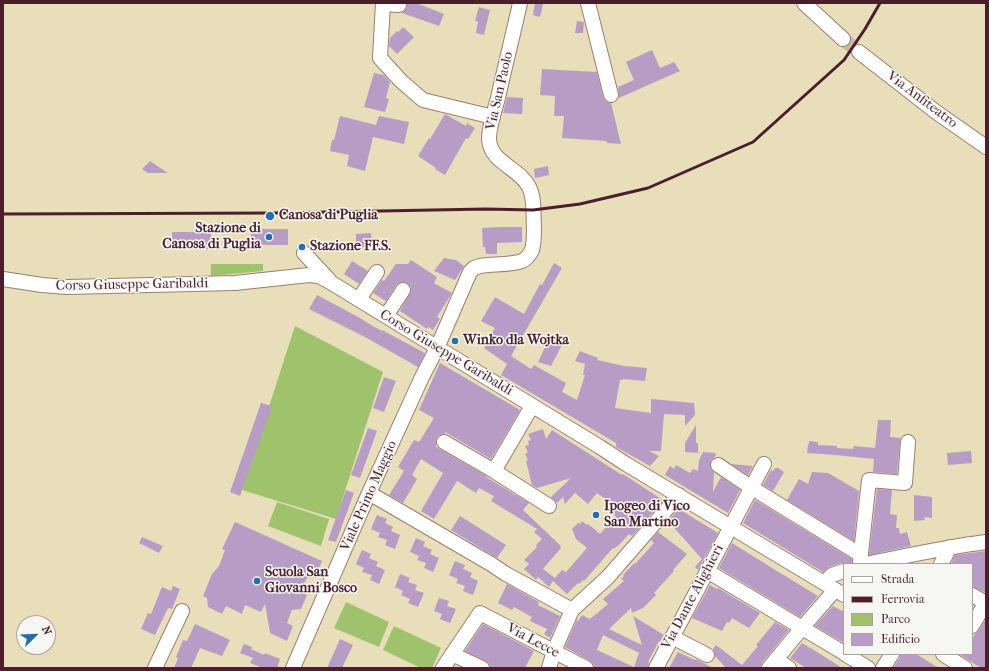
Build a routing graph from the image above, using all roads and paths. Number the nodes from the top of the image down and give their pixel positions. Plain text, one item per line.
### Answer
1 (383, 3) edge
2 (520, 3) edge
3 (588, 3) edge
4 (804, 3) edge
5 (399, 4) dead end
6 (843, 39) tunnel mouth
7 (859, 52) tunnel mouth
8 (612, 95) dead end
9 (493, 117) junction
10 (986, 147) edge
11 (304, 253) dead end
12 (377, 272) dead end
13 (3, 279) edge
14 (330, 282) junction
15 (403, 290) dead end
16 (359, 299) junction
17 (386, 316) junction
18 (437, 348) junction
19 (532, 406) junction
20 (444, 442) dead end
21 (908, 442) dead end
22 (718, 464) dead end
23 (764, 464) dead end
24 (494, 471) junction
25 (752, 488) junction
26 (370, 493) junction
27 (679, 495) junction
28 (549, 506) dead end
29 (731, 527) junction
30 (986, 542) edge
31 (950, 547) junction
32 (862, 561) edge
33 (942, 563) edge
34 (707, 571) junction
35 (843, 571) edge
36 (834, 589) edge
37 (973, 596) edge
38 (986, 603) edge
39 (572, 610) junction
40 (182, 611) dead end
41 (976, 624) edge
42 (802, 628) junction
43 (672, 637) junction
44 (554, 651) junction
45 (843, 653) edge
46 (452, 654) junction
47 (707, 655) dead end
48 (846, 655) edge
49 (891, 655) edge
50 (949, 659) edge
51 (773, 664) edge
52 (155, 668) edge
53 (294, 668) edge
54 (442, 668) edge
55 (482, 668) edge
56 (549, 668) edge
57 (586, 668) edge
58 (656, 668) edge
59 (789, 668) edge
60 (868, 668) edge
61 (883, 668) edge
62 (965, 668) edge

1 - 5 street
1 - 9 street
2 - 9 street, Via San Paolo
3 - 8 street
4 - 6 street
7 - 10 street, Via Anfiteatro
9 - 18 street, Via San Paolo
11 - 14 street
12 - 16 street
13 - 14 street, Corso Giuseppe Garibaldi
14 - 16 street, Corso Giuseppe Garibaldi
15 - 17 street
16 - 17 street, Corso Giuseppe Garibaldi
17 - 18 street, Corso Giuseppe Garibaldi
18 - 19 street, Corso Giuseppe Garibaldi
18 - 26 street, Viale Primo Maggio
19 - 24 street
19 - 27 street, Corso Giuseppe Garibaldi
20 - 24 street
21 - 32 street
22 - 25 street
23 - 25 street, Via Dante Alighieri
24 - 28 street
25 - 29 street, Via Dante Alighieri
25 - 32 street
26 - 39 street
26 - 53 street, Viale Primo Maggio
27 - 29 street, Corso Giuseppe Garibaldi
27 - 39 street
29 - 34 street, Via Dante Alighieri
29 - 36 street, Corso Giuseppe Garibaldi
30 - 31 street
31 - 32 street
31 - 33 street
34 - 42 street
34 - 43 street, Via Dante Alighieri
35 - 36 street
36 - 42 street
37 - 38 street
38 - 41 street
39 - 44 street
40 - 52 street
42 - 45 street
42 - 51 street
43 - 47 street
43 - 58 street, Via Dante Alighieri
44 - 46 street, Via Lecce
44 - 56 street
44 - 57 street, Via Lecce
46 - 54 street
46 - 55 street
48 - 60 street
49 - 61 street
50 - 62 street
51 - 59 street

